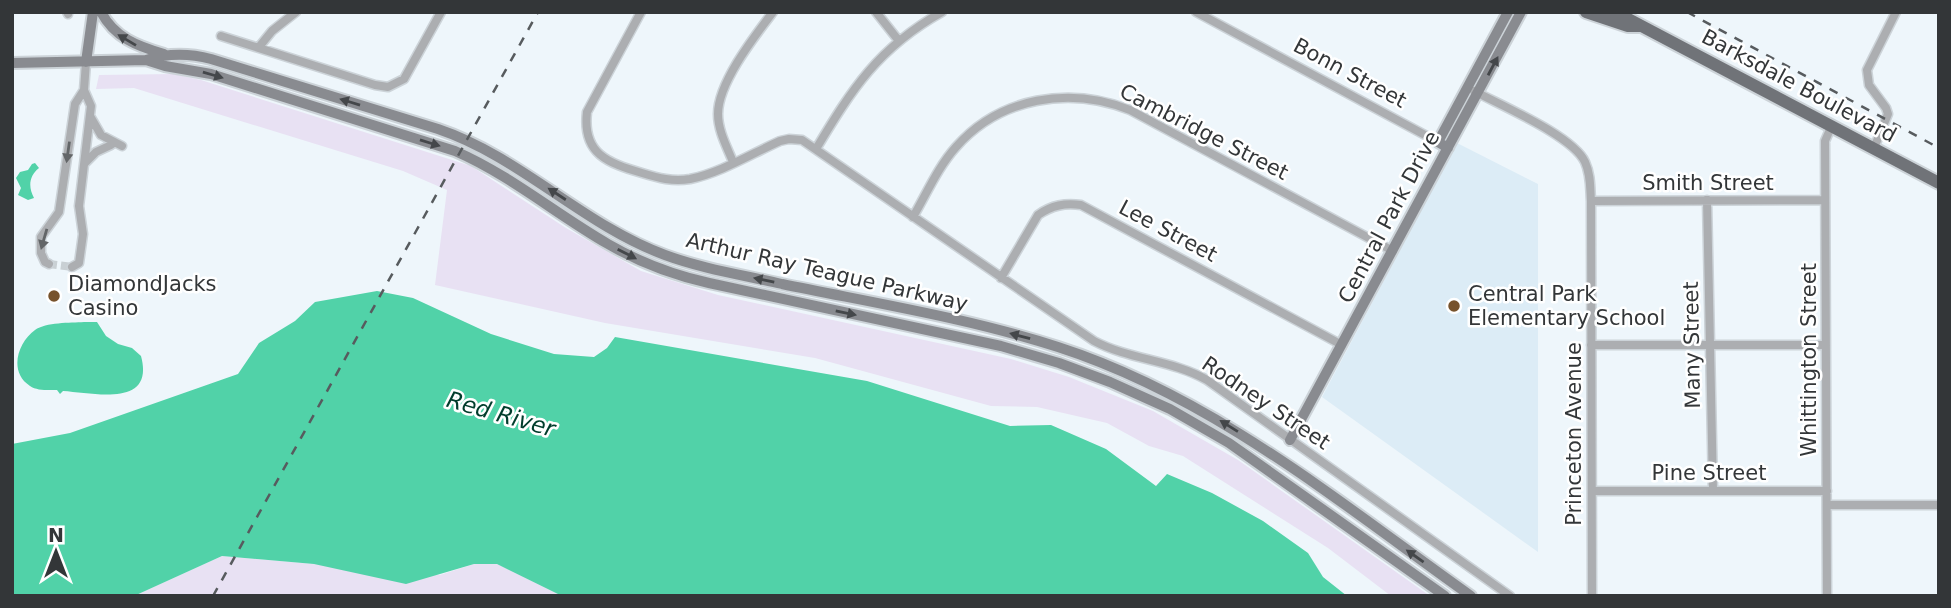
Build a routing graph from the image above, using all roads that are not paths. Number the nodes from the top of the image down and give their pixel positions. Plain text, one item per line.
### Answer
1 (93, 12) edge
2 (101, 12) edge
3 (296, 12) edge
4 (441, 12) edge
5 (641, 12) edge
6 (773, 12) edge
7 (876, 12) edge
8 (942, 12) edge
9 (1196, 12) edge
10 (1508, 12) edge
11 (1521, 12) edge
12 (1586, 12) edge
13 (1615, 12) edge
14 (1896, 12) edge
15 (1639, 26) junction
16 (221, 36) dead end
17 (899, 41) junction
18 (259, 47) junction
19 (164, 54) junction
20 (146, 61) junction
21 (86, 62) junction
22 (12, 63) edge
23 (1467, 88) junction
24 (84, 90) junction
25 (1478, 93) junction
26 (90, 115) junction
27 (1832, 125) junction
28 (111, 145) dead end
29 (1443, 145) junction
30 (122, 146) dead end
31 (1874, 148) junction
32 (816, 149) junction
33 (733, 162) junction
34 (84, 166) junction
35 (1939, 183) edge
36 (1707, 200) junction
37 (1825, 200) junction
38 (1591, 201) junction
39 (913, 217) junction
40 (1393, 251) junction
41 (49, 264) dead end
42 (72, 267) dead end
43 (1001, 278) junction
44 (1709, 344) junction
45 (1342, 345) junction
46 (1591, 345) junction
47 (1826, 345) junction
48 (1290, 440) junction
49 (1713, 490) junction
50 (1592, 491) junction
51 (1827, 491) junction
52 (1826, 505) junction
53 (1939, 505) edge
54 (1446, 596) edge
55 (1471, 596) edge
56 (1510, 596) edge
57 (1592, 596) edge
58 (1827, 596) edge

1 - 21 street
19 -> 2 street
3 - 18 street
4 - 18 street
5 - 33 street
6 - 33 street
7 - 17 street
8 - 17 street
9 - 29 street, Bonn Street
10 - 23 street, Central Park Drive
25 -> 11 street, Central Park Drive
12 - 15 main road, Barksdale Boulevard
13 - 15 main road, Barksdale Boulevard
14 - 31 street
15 - 27 main road, Barksdale Boulevard
16 - 18 street
17 - 32 street
19 - 20 street, Arthur Ray Teague Parkway
55 -> 19 street, Arthur Ray Teague Parkway
20 - 21 street, Arthur Ray Teague Parkway
20 -> 54 street, Arthur Ray Teague Parkway
21 - 22 street, Arthur Ray Teague Parkway
21 - 24 street
23 - 25 street, Princeton Avenue
23 - 29 street, Central Park Drive
24 - 26 street
24 -> 41 street
25 - 29 street, Central Park Drive
25 - 38 street, Princeton Avenue
26 - 30 street
26 - 34 street
27 - 31 main road, Barksdale Boulevard
27 - 37 street, Whittington Street
28 - 34 street
29 - 40 street, Central Park Drive
31 - 35 main road, Barksdale Boulevard
32 - 33 street
32 - 39 street, Rodney Street
34 - 42 street
36 - 37 street, Smith Street
36 - 38 street, Smith Street
36 - 44 street, Many Street
37 - 47 street, Whittington Street
38 - 46 street, Princeton Avenue
39 - 40 street, Cambridge Street
39 - 43 street, Rodney Street
40 - 45 street, Central Park Drive
43 - 45 street, Lee Street
43 - 48 street, Rodney Street
44 - 46 street
44 - 47 street
44 - 49 street, Many Street
45 - 48 street, Central Park Drive
46 - 50 street, Princeton Avenue
47 - 51 street, Whittington Street
48 - 56 street, Rodney Street
49 - 50 street, Pine Street
49 - 51 street, Pine Street
50 - 57 street, Princeton Avenue
51 - 52 street, Whittington Street
52 - 53 street
52 - 58 street, Whittington Street

